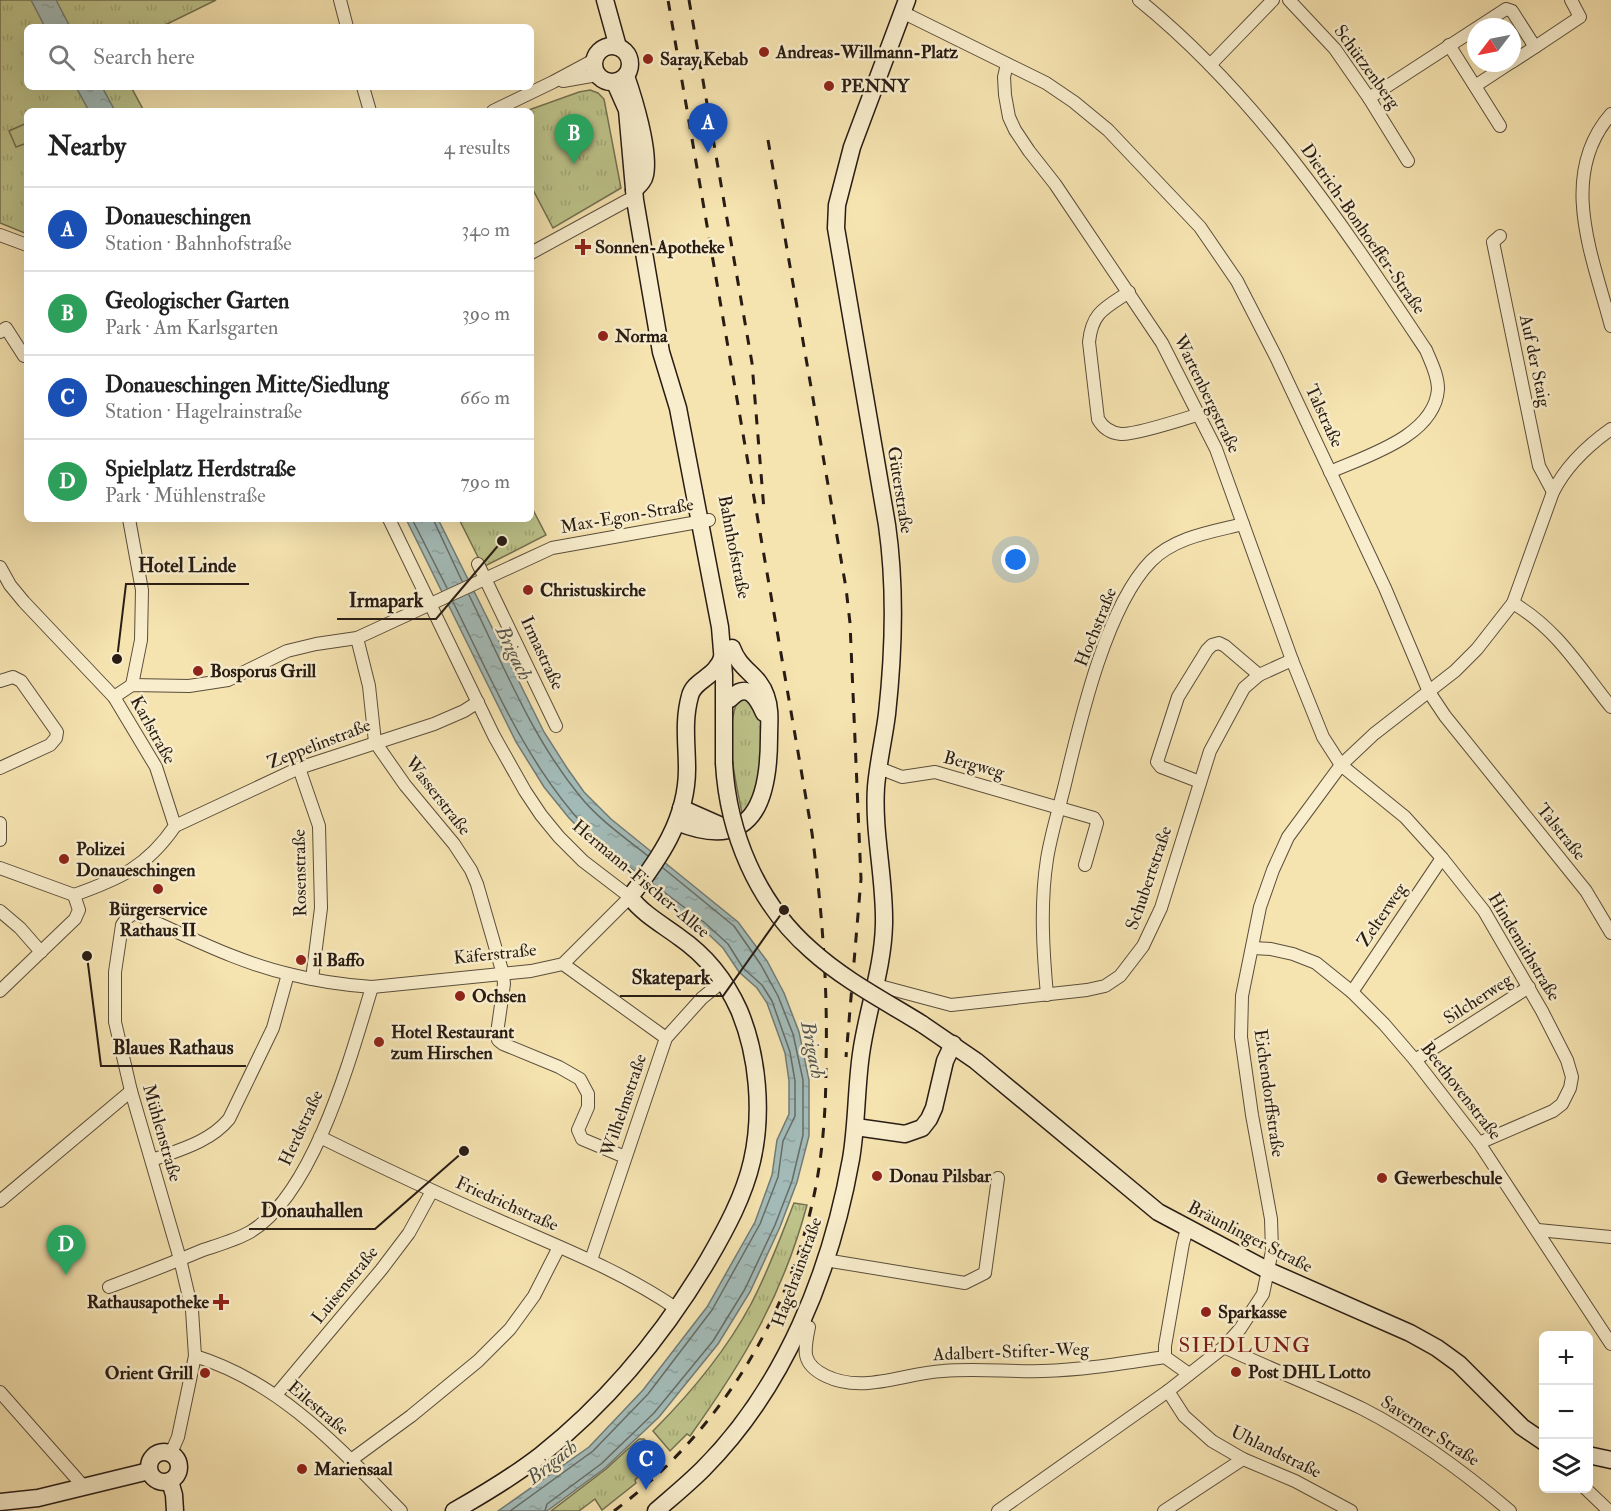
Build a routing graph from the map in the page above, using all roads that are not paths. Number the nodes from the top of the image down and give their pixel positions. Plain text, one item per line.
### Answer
1 (340, 0) edge
2 (604, 0) edge
3 (1139, 0) edge
4 (1273, 0) edge
5 (1289, 0) edge
6 (1571, 0) edge
7 (905, 6) edge
8 (346, 24) edge
9 (1449, 45) junction
10 (1535, 47) junction
11 (1521, 56) edge
12 (603, 57) junction
13 (1007, 64) junction
14 (1210, 65) junction
15 (1496, 72) edge
16 (621, 79) junction
17 (1474, 86) junction
18 (364, 90) edge
19 (1370, 98) junction
20 (369, 108) edge
21 (499, 108) edge
22 (1611, 114) edge
23 (1500, 126) dead end
24 (1408, 160) dead end
25 (635, 195) junction
26 (0, 236) edge
27 (1500, 236) dead end
28 (24, 244) edge
29 (534, 252) edge
30 (1129, 292) junction
31 (1611, 326) edge
32 (0, 332) edge
33 (24, 356) dead end
34 (1200, 414) junction
35 (1611, 429) edge
36 (1330, 472) junction
37 (1553, 492) junction
38 (704, 521) junction
39 (130, 522) edge
40 (390, 522) edge
41 (1243, 524) junction
42 (478, 564) dead end
43 (0, 567) edge
44 (481, 580) junction
45 (1513, 603) junction
46 (430, 606) junction
47 (357, 638) junction
48 (727, 651) junction
49 (1292, 660) junction
50 (1259, 675) junction
51 (0, 681) edge
52 (132, 685) junction
53 (1429, 692) junction
54 (727, 695) junction
55 (114, 697) junction
56 (690, 697) junction
57 (478, 702) junction
58 (1611, 707) edge
59 (556, 726) dead end
60 (769, 734) junction
61 (375, 742) junction
62 (1341, 765) junction
63 (0, 768) edge
64 (299, 768) junction
65 (879, 768) junction
66 (1200, 782) junction
67 (1059, 808) junction
68 (679, 815) junction
69 (0, 823) edge
70 (175, 826) junction
71 (728, 829) junction
72 (701, 830) junction
73 (0, 840) edge
74 (663, 851) junction
75 (1442, 858) junction
76 (1085, 865) dead end
77 (0, 868) edge
78 (74, 895) junction
79 (632, 895) junction
80 (0, 911) edge
81 (134, 913) joint
82 (1611, 933) edge
83 (1253, 948) junction
84 (41, 952) junction
85 (563, 964) junction
86 (288, 974) junction
87 (503, 974) junction
88 (312, 979) junction
89 (723, 981) junction
90 (372, 987) junction
91 (1529, 987) junction
92 (0, 991) edge
93 (874, 992) junction
94 (1352, 992) junction
95 (1047, 995) junction
96 (922, 1024) joint
97 (666, 1038) junction
98 (953, 1044) junction
99 (1415, 1060) junction
100 (131, 1091) junction
101 (856, 1126) junction
102 (320, 1137) junction
103 (1479, 1143) junction
104 (625, 1157) junction
105 (152, 1161) junction
106 (998, 1178) dead end
107 (432, 1191) junction
108 (0, 1201) edge
109 (1187, 1229) junction
110 (1538, 1230) junction
111 (1611, 1237) edge
112 (559, 1247) junction
113 (180, 1259) junction
114 (591, 1260) junction
115 (825, 1260) junction
116 (1269, 1271) junction
117 (109, 1287) dead end
118 (677, 1309) junction
119 (801, 1324) junction
120 (1611, 1344) edge
121 (1224, 1347) junction
122 (195, 1356) junction
123 (1166, 1357) junction
124 (1189, 1374) junction
125 (1168, 1391) junction
126 (0, 1392) edge
127 (276, 1395) junction
128 (1539, 1439) edge
129 (171, 1453) junction
130 (1593, 1456) edge
131 (1243, 1459) junction
132 (351, 1460) junction
133 (1611, 1460) edge
134 (149, 1471) junction
135 (170, 1481) junction
136 (84, 1487) junction
137 (1590, 1493) edge
138 (0, 1502) edge
139 (1346, 1510) edge
140 (175, 1511) edge
141 (401, 1511) edge
142 (454, 1511) edge
143 (656, 1511) edge
144 (998, 1511) edge
145 (1164, 1511) edge
146 (1510, 1511) edge
147 (1609, 1511) edge

1 - 8 street
2 - 12 main road
3 - 14 street, Dietrich-Bonhoeffer-Straße
4 - 14 street
5 - 19 street, Schützenberg
6 - 10 street
7 - 13 street, Talstraße
7 - 65 main road, Güterstraße
9 - 10 street
9 - 17 street
9 - 19 street
10 - 11 street
12 - 16 main road
12 - 16 main road, Bahnhofstraße
12 - 21 street
13 - 30 street, Wartenbergstraße
13 - 36 street, Talstraße
14 - 36 street, Dietrich-Bonhoeffer-Straße
15 - 17 street
16 - 25 main road, Bahnhofstraße
17 - 23 street
18 - 20 street
19 - 24 street, Schützenberg
22 - 31 street
25 - 29 street
25 - 38 main road, Bahnhofstraße
26 - 28 street
27 - 37 street, Auf der Staig
30 - 34 street, Wartenbergstraße
30 - 34 street
32 - 33 street
34 - 41 street, Wartenbergstraße
35 - 37 street, Eichendorffstraße
36 - 53 street, Talstraße
37 - 45 street, Eichendorffstraße
38 - 44 street, Max-Egon-Straße
38 - 48 main road, Bahnhofstraße
39 - 52 street
40 - 46 street, Hermann-Fischer-Allee
41 - 49 street, Wartenbergstraße
41 - 67 street, Hochstraße
42 - 44 street, Irmastraße
43 - 55 street, Karlstraße
44 - 46 street, Max-Egon-Straße
44 - 59 street, Irmastraße
45 - 53 street, Eichendorffstraße
45 - 58 street
46 - 47 street, Max-Egon-Straße
46 - 57 street, Hermann-Fischer-Allee
47 - 52 street, Max-Egon-Straße
47 - 61 street, Wasserstraße
48 - 54 main road, Bahnhofstraße
48 - 56 main road
48 - 60 main road
49 - 50 street, Schubertstraße
49 - 62 street, Wartenbergstraße
50 - 66 street, Schubertstraße
50 - 66 street
51 - 63 street
52 - 55 street
53 - 62 street, Eichendorffstraße
53 - 82 street, Talstraße
54 - 56 main road
54 - 60 main road
54 - 96 main road, Bahnhofstraße, bridge
55 - 70 street, Karlstraße
56 - 68 main road, Käferstraße
57 - 61 street, Zeppelinstraße
57 - 79 street, Hermann-Fischer-Allee
60 - 71 main road
61 - 64 street, Zeppelinstraße
61 - 87 street, Wasserstraße
62 - 75 street, Hindemithstraße
62 - 83 street, Eichendorffstraße
64 - 70 street, Zeppelinstraße
64 - 88 street, Rosenstraße
65 - 67 street, Bergweg
65 - 93 main road, Güterstraße
66 - 95 street, Schubertstraße
67 - 76 street
67 - 95 street, Hochstraße
68 - 71 main road
68 - 72 main road
68 - 74 main road, Käferstraße
69 - 73 street
70 - 78 street
71 - 72 main road
72 - 74 main road
74 - 79 main road, Käferstraße
75 - 91 street, Hindemithstraße
75 - 94 street, Zelterweg
77 - 78 street
78 - 84 street
79 - 85 street, Käferstraße
79 - 89 main road, Hermann-Fischer-Allee
80 - 84 street
81 - 86 street, Käferstraße
81 - 100 street, Mühlenstraße
83 - 94 street, Beethovenstraße
83 - 116 street, Eichendorffstraße
84 - 92 street
85 - 87 street, Käferstraße
85 - 97 street
86 - 88 street, Käferstraße
86 - 105 street
87 - 90 street, Käferstraße
87 - 104 street, Wasserstraße
88 - 90 street, Käferstraße
89 - 97 street, Wilhelmstraße
89 - 118 main road, Hermann-Fischer-Allee
90 - 102 street, Herdstraße
91 - 99 street, Silcherweg
91 - 103 street, Hindemithstraße
93 - 95 street, Schubertstraße
93 - 101 main road, Hagelrainstraße
94 - 99 street, Beethovenstraße
96 - 98 main road, Bräunlinger Straße
97 - 104 street, Wilhelmstraße
98 - 101 main road
98 - 109 main road, Bräunlinger Straße
99 - 103 street, Beethovenstraße
100 - 105 street, Mühlenstraße
100 - 108 street
101 - 115 main road, Hagelrainstraße
102 - 107 street, Friedrichstraße
102 - 113 street, Herdstraße
103 - 110 street, Beethovenstraße
104 - 114 street, Wilhelmstraße
105 - 113 street, Mühlenstraße
106 - 115 street
107 - 112 street, Friedrichstraße
107 - 127 street, Luisenstraße
109 - 116 main road, Bräunlinger Straße
109 - 123 street
110 - 111 street
110 - 120 street, Beethovenstraße
112 - 114 street, Friedrichstraße
112 - 132 street
113 - 117 street
113 - 122 street, Mühlenstraße
114 - 118 street, Friedrichstraße
115 - 119 main road, Hagelrainstraße
116 - 121 street, Eichendorffstraße
116 - 128 main road, Bräunlinger Straße
118 - 142 main road, Hermann-Fischer-Allee
119 - 123 street, Adalbert-Stifter-Weg
119 - 143 main road, Hagelrainstraße
121 - 124 street, Eichendorffstraße
121 - 146 street, Saverner Straße
122 - 127 street, Eilestraße
122 - 129 street, Mühlenstraße
123 - 124 street
124 - 125 street, Eichendorffstraße
125 - 131 street, Uhlandstraße
125 - 144 street, Eichendorffstraße
126 - 136 street
127 - 132 street, Eilestraße
129 - 134 main road
129 - 135 main road
130 - 133 main road
131 - 139 street, Uhlandstraße
131 - 145 street
132 - 141 street, Eilestraße
134 - 135 main road
134 - 136 main road
135 - 140 main road
136 - 138 main road
137 - 147 street

